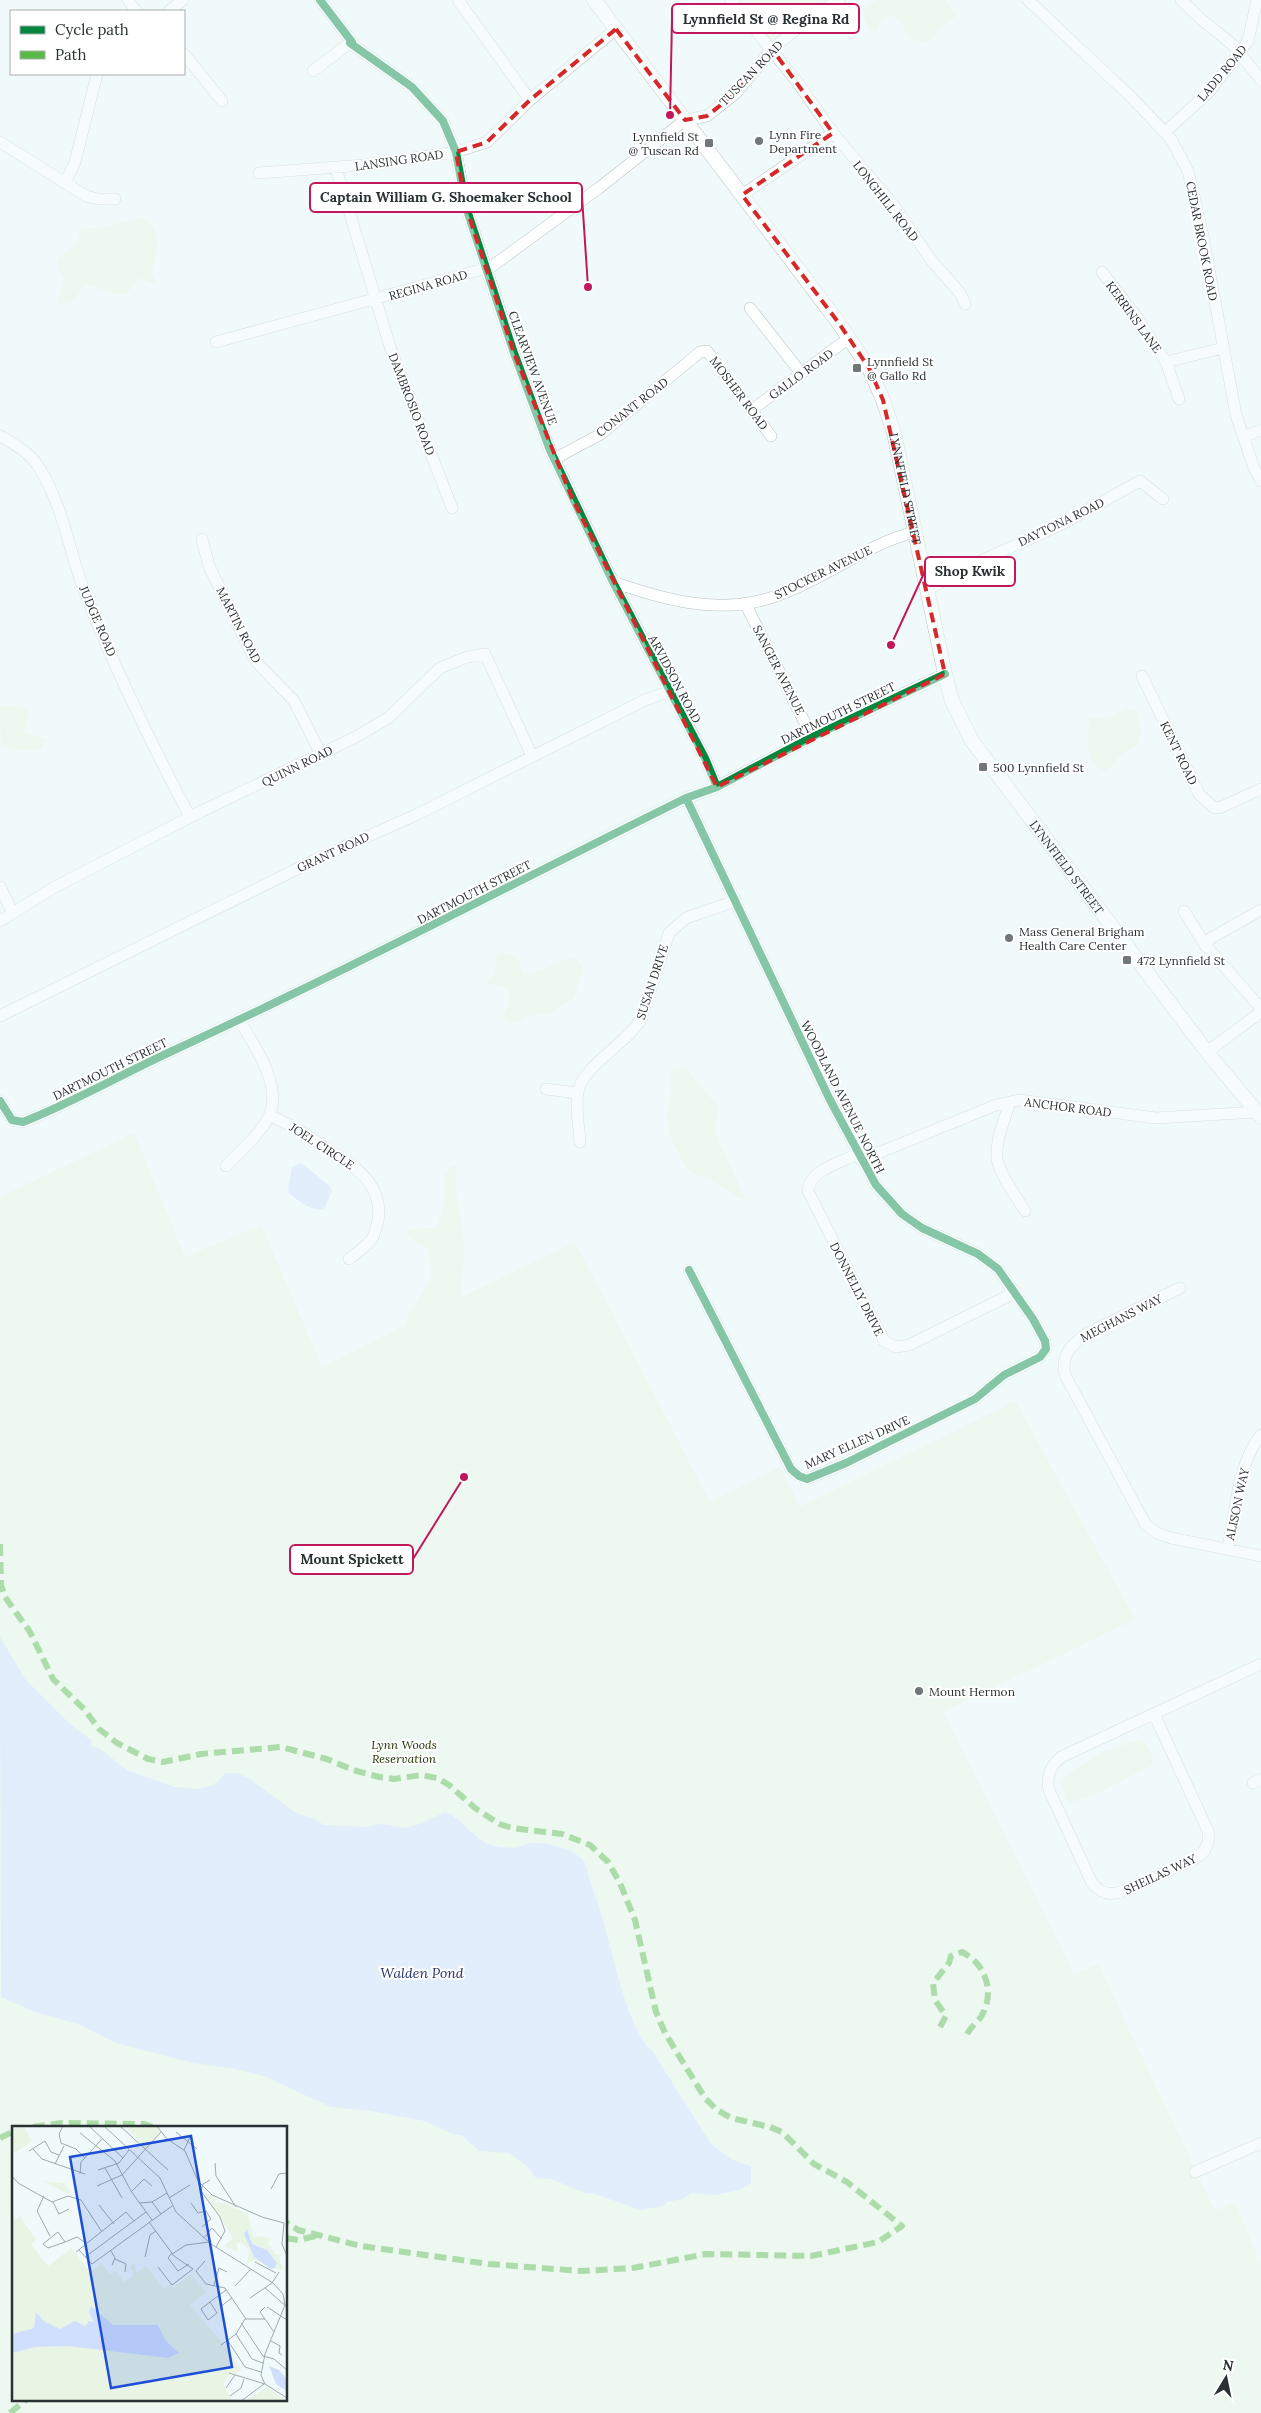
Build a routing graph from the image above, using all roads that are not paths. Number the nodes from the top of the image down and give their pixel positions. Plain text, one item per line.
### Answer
1 (183, 0) edge
2 (320, 0) edge
3 (458, 0) edge
4 (594, 0) edge
5 (731, 0) edge
6 (839, 0) edge
7 (1028, 0) edge
8 (1181, 0) edge
9 (1257, 0) edge
10 (170, 10) edge
11 (616, 29) junction
12 (350, 43) junction
13 (772, 49) junction
14 (1239, 53) junction
15 (185, 55) edge
16 (313, 71) dead end
17 (97, 75) edge
18 (1261, 80) edge
19 (530, 100) junction
20 (222, 101) dead end
21 (685, 120) junction
22 (1165, 132) junction
23 (833, 133) junction
24 (0, 142) edge
25 (456, 152) junction
26 (336, 168) junction
27 (259, 173) dead end
28 (65, 183) junction
29 (742, 195) junction
30 (115, 199) dead end
31 (487, 268) junction
32 (1102, 272) dead end
33 (375, 300) junction
34 (964, 304) dead end
35 (750, 308) dead end
36 (849, 338) junction
37 (216, 342) dead end
38 (1223, 348) junction
39 (707, 351) joint
40 (1166, 362) junction
41 (801, 373) junction
42 (1179, 399) dead end
43 (753, 409) junction
44 (1261, 430) edge
45 (0, 436) edge
46 (771, 436) dead end
47 (1243, 436) junction
48 (554, 459) junction
49 (1261, 481) edge
50 (1163, 499) dead end
51 (452, 508) dead end
52 (915, 531) junction
53 (202, 539) dead end
54 (613, 582) junction
55 (927, 590) junction
56 (745, 603) junction
57 (944, 674) junction
58 (1142, 676) dead end
59 (668, 692) junction
60 (812, 737) junction
61 (321, 754) junction
62 (532, 756) junction
63 (717, 787) junction
64 (1261, 788) edge
65 (686, 798) junction
66 (190, 817) junction
67 (0, 887) edge
68 (735, 901) junction
69 (1261, 910) edge
70 (1184, 911) dead end
71 (13, 912) junction
72 (0, 920) edge
73 (1205, 944) junction
74 (1261, 1008) edge
75 (1261, 1012) edge
76 (0, 1016) edge
77 (239, 1020) junction
78 (1207, 1052) junction
79 (546, 1089) dead end
80 (578, 1093) junction
81 (0, 1101) edge
82 (1010, 1102) junction
83 (1259, 1114) edge
84 (269, 1116) junction
85 (580, 1142) dead end
86 (859, 1157) junction
87 (226, 1166) dead end
88 (1025, 1211) dead end
89 (349, 1260) dead end
90 (689, 1270) dead end
91 (1180, 1288) dead end
92 (1016, 1292) junction
93 (1046, 1349) joint
94 (1261, 1435) edge
95 (1228, 1548) junction
96 (1261, 1556) edge
97 (1261, 1664) edge
98 (1154, 1714) junction
99 (1261, 2143) edge
100 (1195, 2172) dead end

1 - 10 street
2 - 12 street
3 - 19 street
4 - 11 main road, LYNNFIELD STREET
5 - 13 street, LONGHILL ROAD
6 - 13 street, TUSCAN ROAD
7 - 22 street, CEDAR BROOK ROAD
8 - 14 street
9 - 14 street, LADD ROAD
11 - 19 street, LANSING ROAD
11 - 21 main road, LYNNFIELD STREET
12 - 16 street
12 - 25 street, CLEARVIEW AVENUE
13 - 21 street, TUSCAN ROAD
13 - 23 street, LONGHILL ROAD
14 - 18 street
14 - 22 street, LADD ROAD
15 - 20 street
17 - 28 street
19 - 25 street, LANSING ROAD
21 - 29 main road, LYNNFIELD STREET
21 - 31 street, REGINA ROAD
22 - 38 street, CEDAR BROOK ROAD
23 - 29 street
23 - 34 street, LONGHILL ROAD
24 - 28 street
25 - 26 street, LANSING ROAD
25 - 31 street, CLEARVIEW AVENUE
26 - 27 street, LANSING ROAD
26 - 33 street, DAMBROSIO ROAD
28 - 30 street
29 - 36 main road, LYNNFIELD STREET
31 - 33 street, REGINA ROAD
31 - 48 street, CLEARVIEW AVENUE
32 - 40 street, KERRINS LANE
33 - 37 street, REGINA ROAD
33 - 51 street, DAMBROSIO ROAD
35 - 41 street
36 - 41 street, GALLO ROAD
36 - 52 main road, LYNNFIELD STREET
38 - 40 street
38 - 47 street, CEDAR BROOK ROAD
39 - 43 street, MOSHER ROAD
39 - 48 street, CONANT ROAD
40 - 42 street, KERRINS LANE
41 - 43 street, GALLO ROAD
43 - 46 street, MOSHER ROAD
44 - 47 street
45 - 66 street, JUDGE ROAD
47 - 49 street, CEDAR BROOK ROAD
48 - 54 street, CLEARVIEW AVENUE
50 - 55 street, DAYTONA ROAD
52 - 55 main road, LYNNFIELD STREET
52 - 56 street, STOCKER AVENUE
53 - 61 street, MARTIN ROAD
54 - 56 street, STOCKER AVENUE
54 - 59 street, ARVIDSON ROAD
55 - 57 main road, LYNNFIELD STREET
56 - 60 street, SANGER AVENUE
57 - 60 street, DARTMOUTH STREET
57 - 78 main road, LYNNFIELD STREET
58 - 64 street, KENT ROAD
59 - 62 street, GRANT ROAD
59 - 63 street, ARVIDSON ROAD
60 - 63 street, DARTMOUTH STREET
61 - 62 street, QUINN ROAD
61 - 66 street, QUINN ROAD
62 - 76 street, GRANT ROAD
63 - 65 street, DARTMOUTH STREET
65 - 68 street, WOODLAND AVENUE NORTH
65 - 77 street, DARTMOUTH STREET
66 - 71 street, QUINN ROAD
67 - 71 street
68 - 80 street, SUSAN DRIVE
68 - 86 street, WOODLAND AVENUE NORTH
69 - 73 street
70 - 73 street
71 - 72 street, QUINN ROAD
73 - 74 street
75 - 78 street
77 - 81 street, DARTMOUTH STREET
77 - 84 street
78 - 83 main road, LYNNFIELD STREET
79 - 80 street
80 - 85 street
82 - 83 street, ANCHOR ROAD
82 - 86 street, ANCHOR ROAD
82 - 88 street
84 - 87 street
84 - 89 street, JOEL CIRCLE
86 - 92 street, WOODLAND AVENUE NORTH
86 - 92 street, DONNELLY DRIVE
90 - 93 street, MARY ELLEN DRIVE
91 - 95 street, MEGHANS WAY
92 - 93 street, WOODLAND AVENUE NORTH
94 - 95 street, ALISON WAY
95 - 96 street
97 - 98 street, SHEILAS WAY
98 - 98 street, SHEILAS WAY
99 - 100 street

